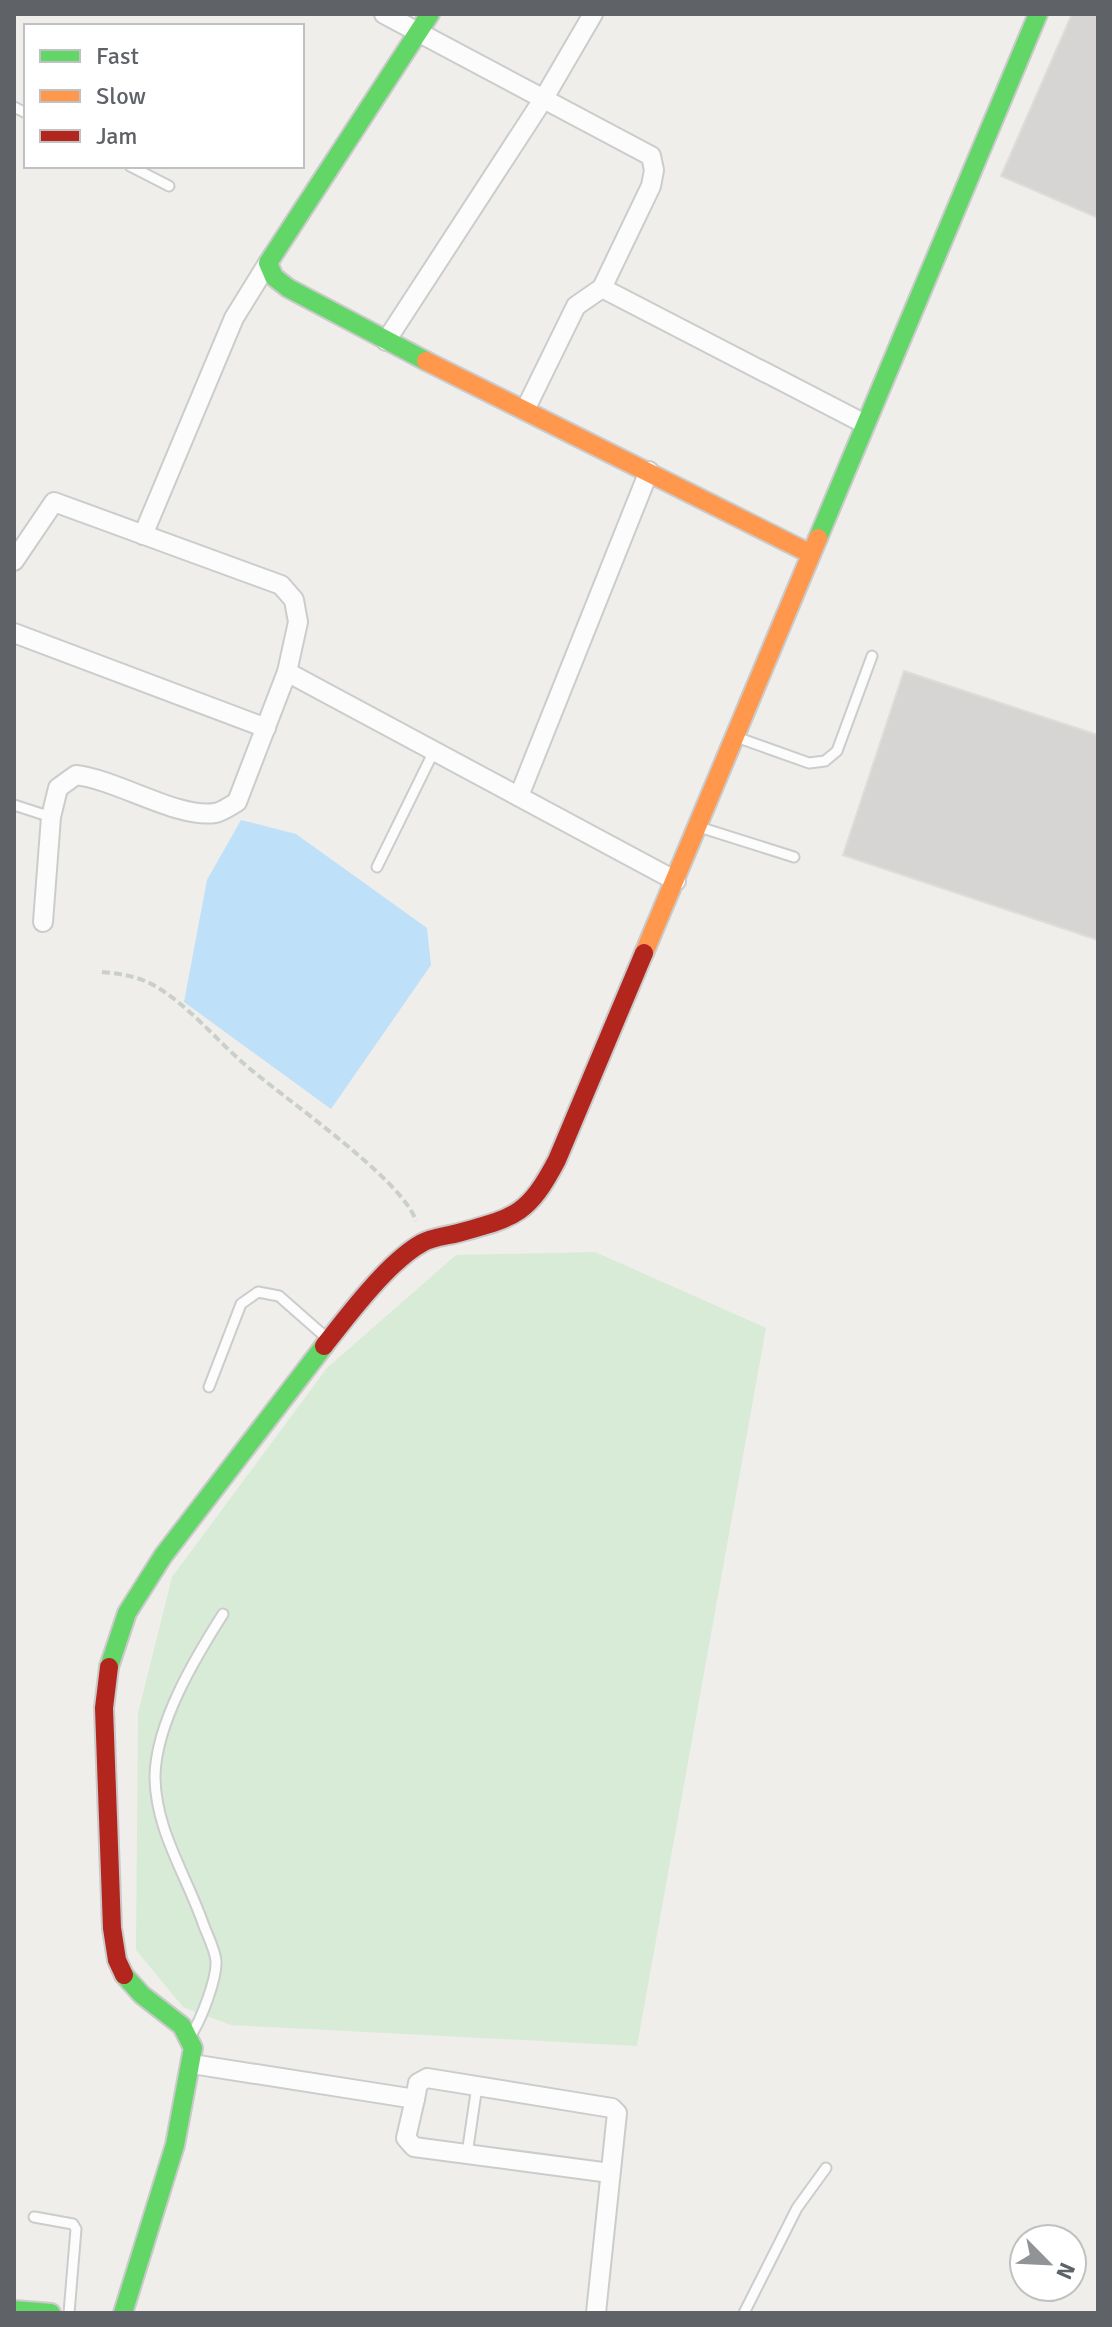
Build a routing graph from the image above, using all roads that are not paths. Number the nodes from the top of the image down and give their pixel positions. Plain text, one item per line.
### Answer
1 (384, 14) edge
2 (430, 14) edge
3 (593, 14) edge
4 (1038, 14) edge
5 (419, 34) junction
6 (544, 98) junction
7 (134, 168) edge
8 (169, 186) dead end
9 (268, 263) junction
10 (602, 288) junction
11 (386, 341) junction
12 (525, 410) junction
13 (865, 424) junction
14 (649, 471) junction
15 (143, 535) junction
16 (811, 554) junction
17 (14, 561) edge
18 (14, 633) edge
19 (872, 656) dead end
20 (287, 672) junction
21 (266, 728) junction
22 (736, 737) junction
23 (434, 751) junction
24 (519, 796) junction
25 (14, 805) edge
26 (51, 817) junction
27 (699, 827) junction
28 (794, 857) dead end
29 (377, 867) dead end
30 (676, 881) junction
31 (43, 922) dead end
32 (329, 1340) junction
33 (209, 1387) dead end
34 (223, 1614) dead end
35 (191, 2035) junction
36 (192, 2064) junction
37 (477, 2086) junction
38 (415, 2099) junction
39 (467, 2154) junction
40 (826, 2168) dead end
41 (610, 2173) junction
42 (34, 2217) dead end
43 (14, 2310) edge
44 (51, 2313) edge
45 (69, 2313) edge
46 (123, 2313) edge
47 (596, 2313) edge
48 (744, 2313) edge

1 - 5 street
2 - 5 street
3 - 6 street
4 - 13 street
5 - 6 street
5 - 9 street
6 - 10 street
6 - 11 street
7 - 8 lane
9 - 11 street
9 - 15 street
10 - 12 street
10 - 13 street
11 - 12 street
12 - 14 street
13 - 16 street
14 - 16 street
14 - 24 street
15 - 17 street
15 - 20 street
16 - 22 street
18 - 21 street
19 - 22 lane
20 - 21 street
20 - 23 street
21 - 26 street
22 - 27 street
23 - 24 street
23 - 29 lane
24 - 30 street
25 - 26 lane
26 - 31 street
27 - 28 lane
27 - 30 street
30 - 32 street
32 - 33 lane
32 - 35 street
34 - 35 lane
35 - 36 street
36 - 38 street
36 - 46 street
37 - 38 street
37 - 39 lane
37 - 41 street
38 - 39 street
39 - 41 street
40 - 48 lane
41 - 47 street
42 - 45 lane
43 - 44 street

